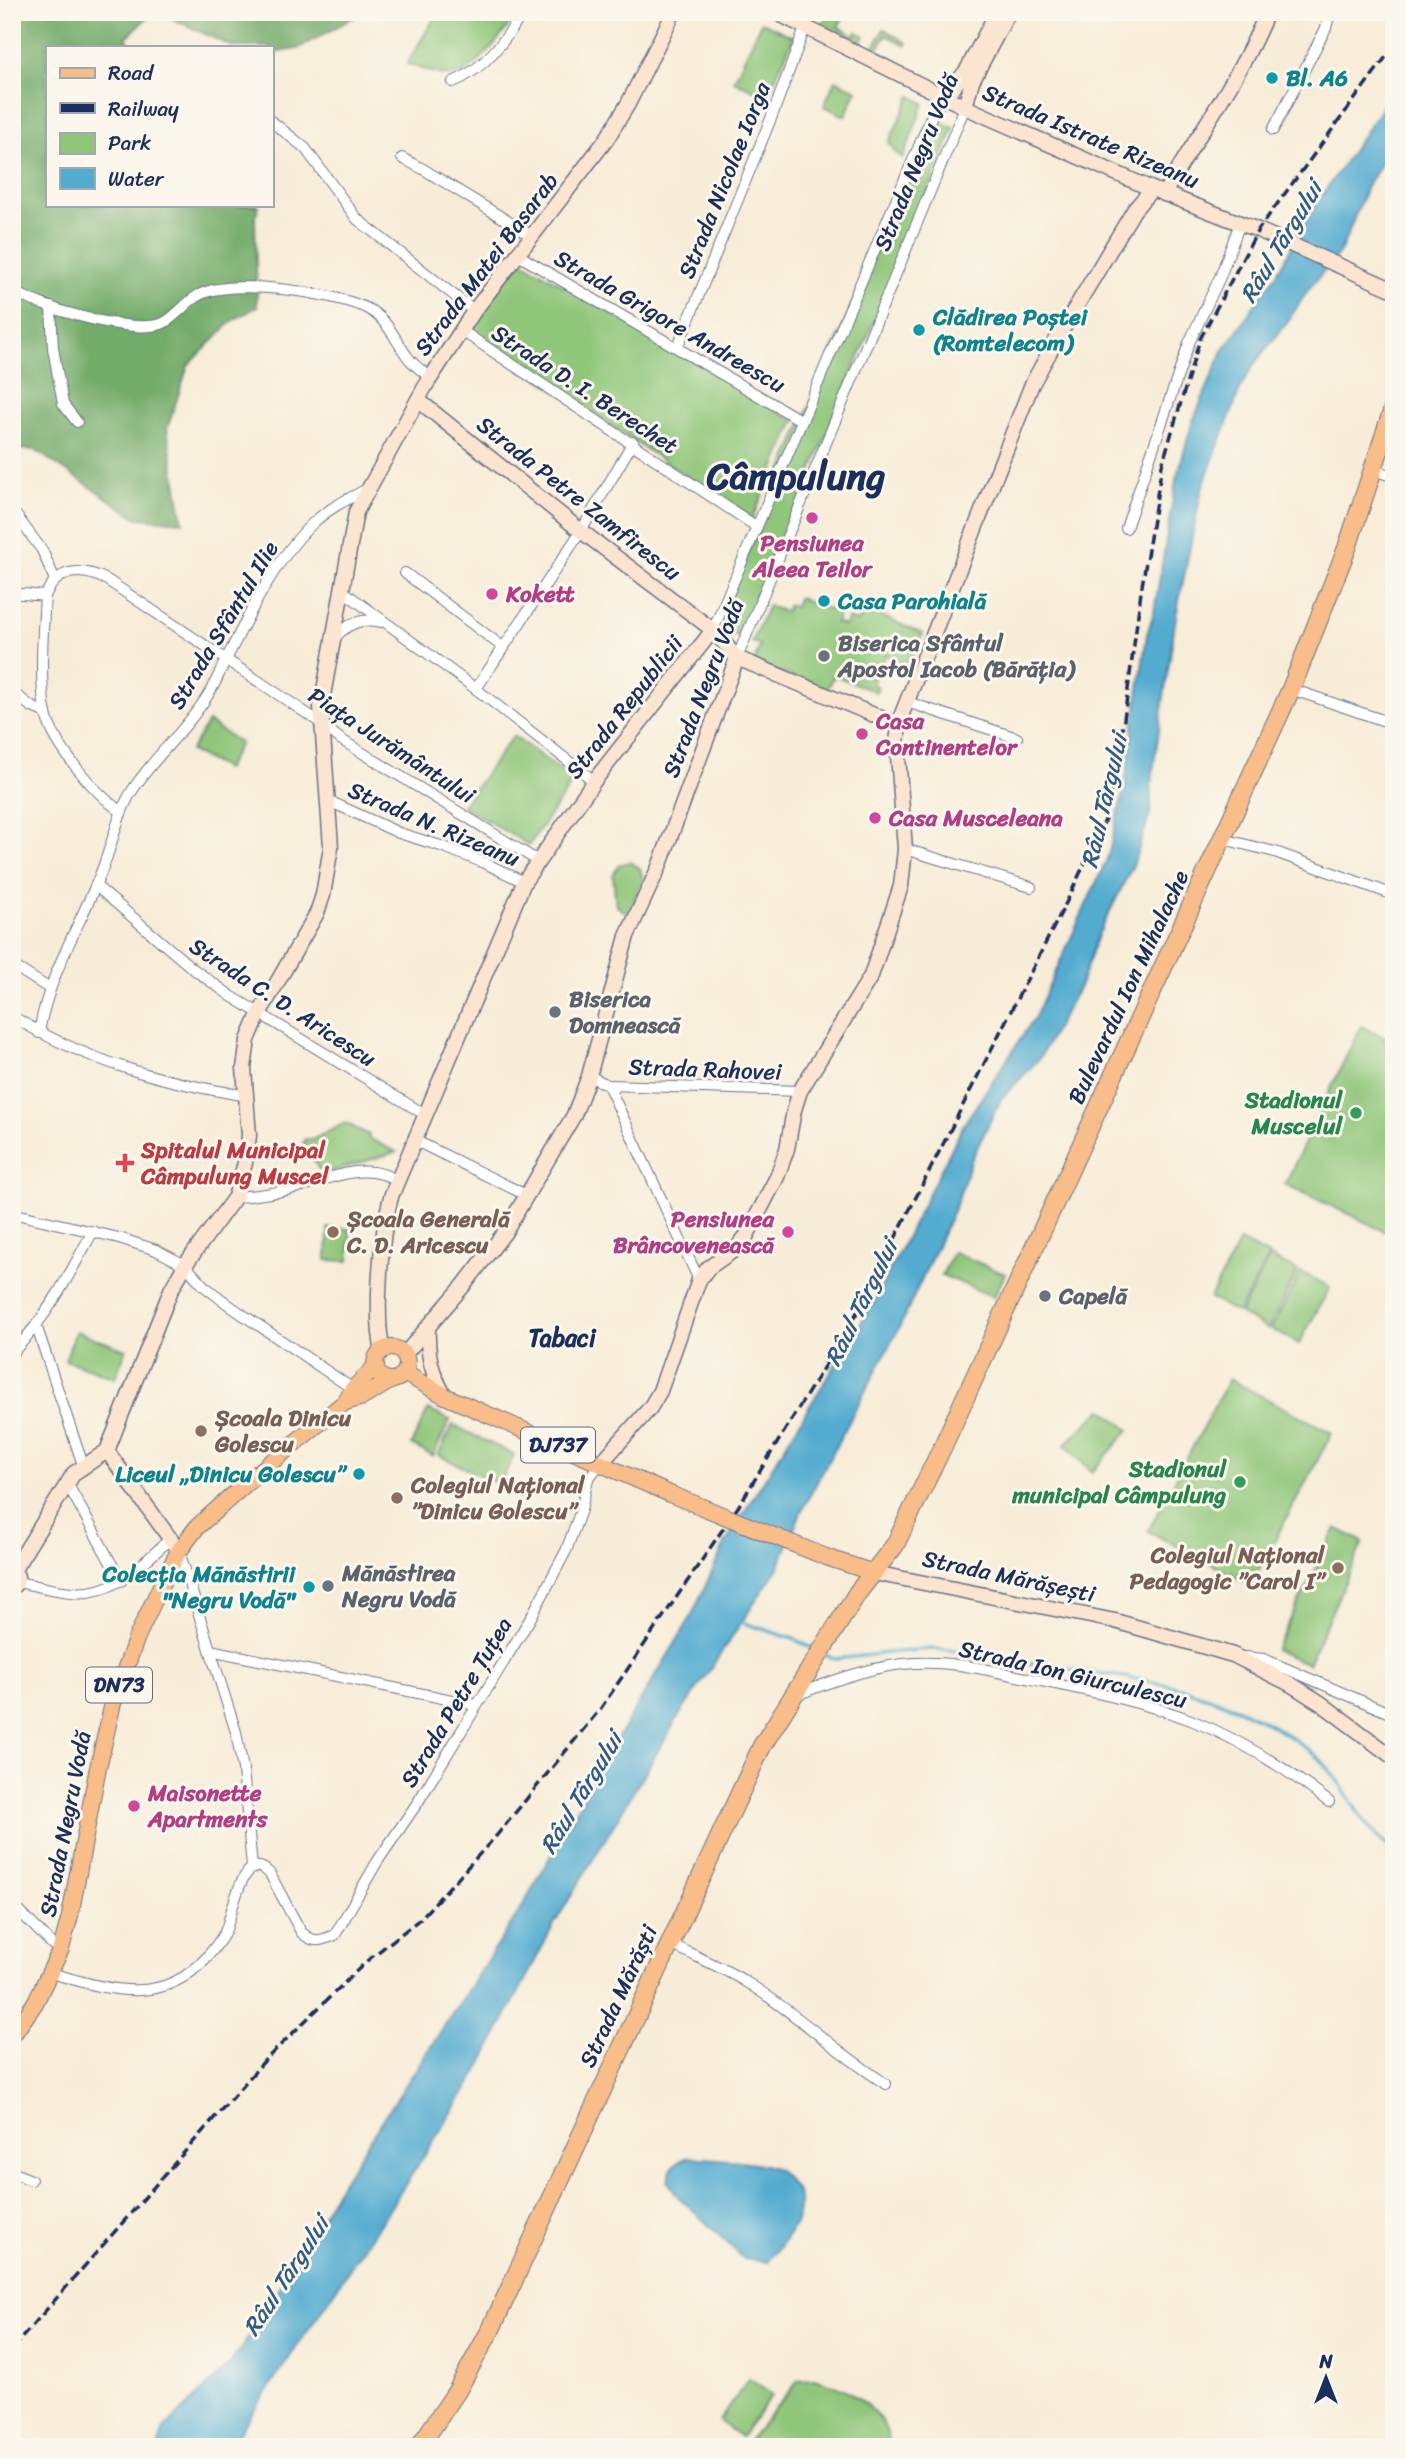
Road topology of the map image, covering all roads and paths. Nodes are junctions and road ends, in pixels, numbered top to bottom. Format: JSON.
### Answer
{"nodes":[{"id":1,"x":523,"y":12,"type":"edge"},
{"id":2,"x":674,"y":12,"type":"edge"},
{"id":3,"x":775,"y":12,"type":"edge"},
{"id":4,"x":808,"y":12,"type":"edge"},
{"id":5,"x":997,"y":12,"type":"edge"},
{"id":6,"x":1009,"y":12,"type":"edge"},
{"id":7,"x":1268,"y":12,"type":"edge"},
{"id":8,"x":1330,"y":12,"type":"edge"},
{"id":9,"x":805,"y":28,"type":"junction"},
{"id":10,"x":453,"y":82,"type":"dead end"},
{"id":11,"x":945,"y":97,"type":"junction"},
{"id":12,"x":965,"y":107,"type":"junction"},
{"id":13,"x":273,"y":123,"type":"edge"},
{"id":14,"x":1273,"y":130,"type":"dead end"},
{"id":15,"x":402,"y":158,"type":"dead end"},
{"id":16,"x":1158,"y":191,"type":"junction"},
{"id":17,"x":1240,"y":223,"type":"junction"},
{"id":18,"x":532,"y":236,"type":"junction"},
{"id":19,"x":518,"y":255,"type":"junction"},
{"id":20,"x":12,"y":290,"type":"edge"},
{"id":21,"x":1394,"y":290,"type":"edge"},
{"id":22,"x":51,"y":307,"type":"junction"},
{"id":23,"x":474,"y":311,"type":"junction"},
{"id":24,"x":462,"y":331,"type":"junction"},
{"id":25,"x":678,"y":346,"type":"junction"},
{"id":26,"x":430,"y":377,"type":"junction"},
{"id":27,"x":418,"y":400,"type":"junction"},
{"id":28,"x":1394,"y":407,"type":"edge"},
{"id":29,"x":802,"y":421,"type":"junction"},
{"id":30,"x":77,"y":422,"type":"dead end"},
{"id":31,"x":633,"y":442,"type":"junction"},
{"id":32,"x":1373,"y":469,"type":"junction"},
{"id":33,"x":1394,"y":477,"type":"edge"},
{"id":34,"x":367,"y":489,"type":"junction"},
{"id":35,"x":12,"y":510,"type":"edge"},
{"id":36,"x":757,"y":527,"type":"junction"},
{"id":37,"x":1126,"y":528,"type":"dead end"},
{"id":38,"x":581,"y":531,"type":"junction"},
{"id":39,"x":405,"y":573,"type":"dead end"},
{"id":40,"x":55,"y":580,"type":"junction"},
{"id":41,"x":343,"y":591,"type":"junction"},
{"id":42,"x":12,"y":593,"type":"edge"},
{"id":43,"x":45,"y":596,"type":"junction"},
{"id":44,"x":388,"y":624,"type":"junction"},
{"id":45,"x":713,"y":631,"type":"junction"},
{"id":46,"x":333,"y":640,"type":"junction"},
{"id":47,"x":504,"y":648,"type":"junction"},
{"id":48,"x":737,"y":658,"type":"junction"},
{"id":49,"x":226,"y":659,"type":"junction"},
{"id":50,"x":476,"y":689,"type":"junction"},
{"id":51,"x":1292,"y":689,"type":"junction"},
{"id":52,"x":12,"y":692,"type":"edge"},
{"id":53,"x":907,"y":702,"type":"junction"},
{"id":54,"x":46,"y":713,"type":"junction"},
{"id":55,"x":321,"y":723,"type":"junction"},
{"id":56,"x":1394,"y":724,"type":"edge"},
{"id":57,"x":898,"y":725,"type":"junction"},
{"id":58,"x":1017,"y":738,"type":"dead end"},
{"id":59,"x":594,"y":782,"type":"junction"},
{"id":60,"x":329,"y":801,"type":"junction"},
{"id":61,"x":120,"y":811,"type":"junction"},
{"id":62,"x":1223,"y":839,"type":"junction"},
{"id":63,"x":905,"y":849,"type":"junction"},
{"id":64,"x":538,"y":861,"type":"junction"},
{"id":65,"x":524,"y":882,"type":"junction"},
{"id":66,"x":96,"y":886,"type":"junction"},
{"id":67,"x":1031,"y":887,"type":"dead end"},
{"id":68,"x":1394,"y":895,"type":"edge"},
{"id":69,"x":12,"y":965,"type":"edge"},
{"id":70,"x":50,"y":989,"type":"junction"},
{"id":71,"x":259,"y":1014,"type":"junction"},
{"id":72,"x":12,"y":1016,"type":"edge"},
{"id":73,"x":39,"y":1033,"type":"junction"},
{"id":74,"x":589,"y":1076,"type":"junction"},
{"id":75,"x":608,"y":1085,"type":"junction"},
{"id":76,"x":800,"y":1091,"type":"junction"},
{"id":77,"x":248,"y":1096,"type":"junction"},
{"id":78,"x":424,"y":1114,"type":"junction"},
{"id":79,"x":414,"y":1140,"type":"junction"},
{"id":80,"x":396,"y":1180,"type":"junction"},
{"id":81,"x":528,"y":1196,"type":"junction"},
{"id":82,"x":235,"y":1197,"type":"junction"},
{"id":83,"x":12,"y":1213,"type":"edge"},
{"id":84,"x":93,"y":1231,"type":"junction"},
{"id":85,"x":185,"y":1265,"type":"junction"},
{"id":86,"x":699,"y":1279,"type":"junction"},
{"id":87,"x":428,"y":1327,"type":"junction"},
{"id":88,"x":37,"y":1328,"type":"junction"},
{"id":89,"x":383,"y":1351,"type":"junction"},
{"id":90,"x":12,"y":1353,"type":"edge"},
{"id":91,"x":404,"y":1356,"type":"junction"},
{"id":92,"x":376,"y":1366,"type":"junction"},
{"id":93,"x":398,"y":1377,"type":"junction"},
{"id":94,"x":349,"y":1396,"type":"junction"},
{"id":95,"x":445,"y":1396,"type":"junction"},
{"id":96,"x":107,"y":1451,"type":"junction"},
{"id":97,"x":600,"y":1464,"type":"junction"},
{"id":98,"x":83,"y":1465,"type":"junction"},
{"id":99,"x":67,"y":1483,"type":"junction"},
{"id":100,"x":175,"y":1544,"type":"junction"},
{"id":101,"x":874,"y":1573,"type":"junction"},
{"id":102,"x":14,"y":1578,"type":"edge"},
{"id":103,"x":121,"y":1581,"type":"junction"},
{"id":104,"x":210,"y":1650,"type":"junction"},
{"id":105,"x":1233,"y":1655,"type":"junction"},
{"id":106,"x":792,"y":1698,"type":"junction"},
{"id":107,"x":476,"y":1705,"type":"junction"},
{"id":108,"x":1394,"y":1715,"type":"edge"},
{"id":109,"x":1394,"y":1758,"type":"edge"},
{"id":110,"x":1329,"y":1802,"type":"dead end"},
{"id":111,"x":256,"y":1867,"type":"junction"},
{"id":112,"x":12,"y":1905,"type":"edge"},
{"id":113,"x":669,"y":1944,"type":"junction"},
{"id":114,"x":61,"y":1949,"type":"junction"},
{"id":115,"x":51,"y":1973,"type":"junction"},
{"id":116,"x":12,"y":2036,"type":"edge"},
{"id":117,"x":886,"y":2084,"type":"dead end"},
{"id":118,"x":12,"y":2172,"type":"edge"},
{"id":119,"x":31,"y":2180,"type":"dead end"},
{"id":120,"x":419,"y":2447,"type":"edge"}],
"edges":[{"from":1,"to":10,"type":"street"},
{"from":2,"to":18,"type":"main road","name":"Strada Matei Basarab"},
{"from":3,"to":9,"type":"main road","name":"Strada Istrate Rizeanu"},
{"from":4,"to":9,"type":"street","name":"Strada Nicolae Iorga"},
{"from":5,"to":11,"type":"main road","name":"Strada Negru Vodă"},
{"from":6,"to":12,"type":"main road","name":"Strada Negru Vodă"},
{"from":7,"to":16,"type":"main road"},
{"from":8,"to":14,"type":"street"},
{"from":9,"to":11,"type":"main road","name":"Strada Istrate Rizeanu"},
{"from":9,"to":25,"type":"street","name":"Strada Nicolae Iorga"},
{"from":11,"to":12,"type":"main road","name":"Strada Istrate Rizeanu"},
{"from":11,"to":29,"type":"street","name":"Strada Republicii"},
{"from":12,"to":16,"type":"main road","name":"Strada Istrate Rizeanu"},
{"from":12,"to":48,"type":"street","name":"Strada Negru Vodă"},
{"from":13,"to":23,"type":"street"},
{"from":15,"to":18,"type":"street"},
{"from":16,"to":17,"type":"main road","name":"Strada Istrate Rizeanu"},
{"from":16,"to":53,"type":"main road"},
{"from":17,"to":21,"type":"main road","name":"Strada Istrate Rizeanu"},
{"from":17,"to":37,"type":"street"},
{"from":18,"to":19,"type":"main road","name":"Strada Matei Basarab"},
{"from":19,"to":23,"type":"main road","name":"Strada Matei Basarab"},
{"from":19,"to":25,"type":"street","name":"Strada Grigore Andreescu"},
{"from":20,"to":22,"type":"street"},
{"from":22,"to":26,"type":"street"},
{"from":22,"to":30,"type":"street"},
{"from":23,"to":24,"type":"main road","name":"Strada Matei Basarab"},
{"from":24,"to":26,"type":"main road","name":"Strada Matei Basarab"},
{"from":24,"to":31,"type":"street","name":"Strada D. I. Berechet"},
{"from":25,"to":29,"type":"street","name":"Strada Grigore Andreescu"},
{"from":26,"to":27,"type":"main road","name":"Strada Matei Basarab"},
{"from":27,"to":34,"type":"main road","name":"Strada Matei Basarab"},
{"from":27,"to":38,"type":"main road","name":"Strada Petre Zamfirescu"},
{"from":28,"to":32,"type":"highway","name":"Bulevardul Ion Mihalache"},
{"from":29,"to":36,"type":"street","name":"Strada Republicii"},
{"from":31,"to":36,"type":"street","name":"Strada D. I. Berechet"},
{"from":31,"to":38,"type":"street"},
{"from":32,"to":33,"type":"street"},
{"from":32,"to":51,"type":"highway","name":"Bulevardul Ion Mihalache"},
{"from":34,"to":41,"type":"main road","name":"Strada Matei Basarab"},
{"from":34,"to":49,"type":"street","name":"Strada Sfântul Ilie"},
{"from":35,"to":40,"type":"street"},
{"from":36,"to":45,"type":"street","name":"Strada Republicii"},
{"from":38,"to":45,"type":"main road","name":"Strada Petre Zamfirescu"},
{"from":38,"to":47,"type":"street"},
{"from":39,"to":47,"type":"street"},
{"from":40,"to":43,"type":"street"},
{"from":40,"to":49,"type":"street","name":"Piața Jurământului"},
{"from":41,"to":44,"type":"street"},
{"from":41,"to":46,"type":"main road","name":"Strada Matei Basarab"},
{"from":42,"to":43,"type":"street"},
{"from":43,"to":54,"type":"street"},
{"from":44,"to":46,"type":"street"},
{"from":44,"to":50,"type":"street"},
{"from":45,"to":48,"type":"main road","name":"Strada Petre Zamfirescu"},
{"from":45,"to":59,"type":"main road","name":"Strada Republicii"},
{"from":46,"to":55,"type":"main road","name":"Strada Matei Basarab"},
{"from":47,"to":50,"type":"street"},
{"from":48,"to":57,"type":"main road"},
{"from":48,"to":74,"type":"main road","name":"Strada Negru Vodă"},
{"from":49,"to":55,"type":"street","name":"Piața Jurământului"},
{"from":49,"to":61,"type":"street","name":"Strada Sfântul Ilie"},
{"from":50,"to":59,"type":"street"},
{"from":51,"to":56,"type":"street"},
{"from":51,"to":62,"type":"highway","name":"Bulevardul Ion Mihalache"},
{"from":52,"to":54,"type":"street"},
{"from":53,"to":57,"type":"main road"},
{"from":53,"to":58,"type":"street"},
{"from":54,"to":61,"type":"street"},
{"from":55,"to":60,"type":"main road","name":"Strada Matei Basarab"},
{"from":55,"to":64,"type":"street","name":"Piața Jurământului"},
{"from":57,"to":63,"type":"main road"},
{"from":59,"to":64,"type":"main road","name":"Strada Republicii"},
{"from":60,"to":65,"type":"street","name":"Strada N. Rizeanu"},
{"from":60,"to":71,"type":"main road","name":"Strada Matei Basarab"},
{"from":61,"to":66,"type":"street","name":"Strada Sfântul Ilie"},
{"from":62,"to":68,"type":"street"},
{"from":62,"to":101,"type":"highway","name":"Bulevardul Ion Mihalache"},
{"from":63,"to":67,"type":"street"},
{"from":63,"to":76,"type":"main road"},
{"from":64,"to":65,"type":"main road","name":"Strada Republicii"},
{"from":65,"to":78,"type":"main road","name":"Strada Republicii"},
{"from":66,"to":70,"type":"street","name":"Strada Sfântul Ilie"},
{"from":66,"to":71,"type":"street","name":"Strada C. D. Aricescu"},
{"from":69,"to":70,"type":"street"},
{"from":70,"to":73,"type":"street","name":"Strada Sfântul Ilie"},
{"from":71,"to":77,"type":"main road","name":"Strada Matei Basarab"},
{"from":71,"to":78,"type":"street","name":"Strada C. D. Aricescu"},
{"from":72,"to":73,"type":"street"},
{"from":73,"to":77,"type":"street"},
{"from":74,"to":75,"type":"street"},
{"from":74,"to":81,"type":"main road","name":"Strada Negru Vodă"},
{"from":75,"to":76,"type":"street","name":"Strada Rahovei"},
{"from":75,"to":86,"type":"street"},
{"from":76,"to":86,"type":"main road"},
{"from":77,"to":82,"type":"main road","name":"Strada Matei Basarab"},
{"from":78,"to":79,"type":"main road","name":"Strada Republicii"},
{"from":79,"to":80,"type":"main road","name":"Strada Republicii"},
{"from":79,"to":81,"type":"street"},
{"from":80,"to":82,"type":"street"},
{"from":80,"to":89,"type":"main road","name":"Strada Republicii"},
{"from":81,"to":87,"type":"main road","name":"Strada Negru Vodă"},
{"from":82,"to":85,"type":"main road","name":"Strada Matei Basarab"},
{"from":83,"to":84,"type":"street"},
{"from":84,"to":85,"type":"street"},
{"from":84,"to":88,"type":"street"},
{"from":85,"to":94,"type":"street"},
{"from":85,"to":96,"type":"main road","name":"Strada Matei Basarab"},
{"from":86,"to":97,"type":"main road"},
{"from":87,"to":91,"type":"main road","name":"Strada Negru Vodă"},
{"from":87,"to":95,"type":"main road"},
{"from":88,"to":90,"type":"street"},
{"from":88,"to":98,"type":"street"},
{"from":89,"to":91,"type":"main road"},
{"from":89,"to":92,"type":"main road","number":"DN73"},
{"from":91,"to":93,"type":"main road"},
{"from":92,"to":93,"type":"main road"},
{"from":92,"to":94,"type":"main road","name":"Strada Negru Vodă","number":"DN73"},
{"from":93,"to":94,"type":"main road","name":"Strada Negru Vodă","number":"DN73"},
{"from":93,"to":95,"type":"main road"},
{"from":94,"to":100,"type":"main road","name":"Strada Negru Vodă","number":"DN73"},
{"from":95,"to":97,"type":"main road","number":"DJ737"},
{"from":96,"to":98,"type":"main road"},
{"from":96,"to":100,"type":"main road"},
{"from":97,"to":101,"type":"main road","number":"DJ737","bridge":true},
{"from":97,"to":107,"type":"street","name":"Strada Petre Țuțea"},
{"from":98,"to":99,"type":"main road"},
{"from":99,"to":102,"type":"main road"},
{"from":99,"to":103,"type":"street"},
{"from":100,"to":103,"type":"street"},
{"from":100,"to":104,"type":"street"},
{"from":100,"to":114,"type":"main road","name":"Strada Negru Vodă","number":"DN73"},
{"from":101,"to":105,"type":"main road","name":"Strada Mărășești","number":"DJ737"},
{"from":101,"to":106,"type":"highway","name":"Strada Mărăști"},
{"from":102,"to":103,"type":"street"},
{"from":104,"to":107,"type":"street"},
{"from":104,"to":111,"type":"street"},
{"from":105,"to":108,"type":"street"},
{"from":105,"to":109,"type":"main road","name":"Strada Mărășești","number":"DJ737"},
{"from":106,"to":110,"type":"street","name":"Strada Ion Giurculescu"},
{"from":106,"to":113,"type":"highway","name":"Strada Mărăști"},
{"from":107,"to":111,"type":"street","name":"Strada Petre Țuțea"},
{"from":111,"to":115,"type":"street"},
{"from":112,"to":114,"type":"street"},
{"from":113,"to":117,"type":"street"},
{"from":113,"to":120,"type":"highway","name":"Strada Mărăști"},
{"from":114,"to":115,"type":"main road","name":"Strada Negru Vodă","number":"DN73"},
{"from":115,"to":116,"type":"main road","name":"Strada Negru Vodă","number":"DN73"},
{"from":118,"to":119,"type":"street"}]}
